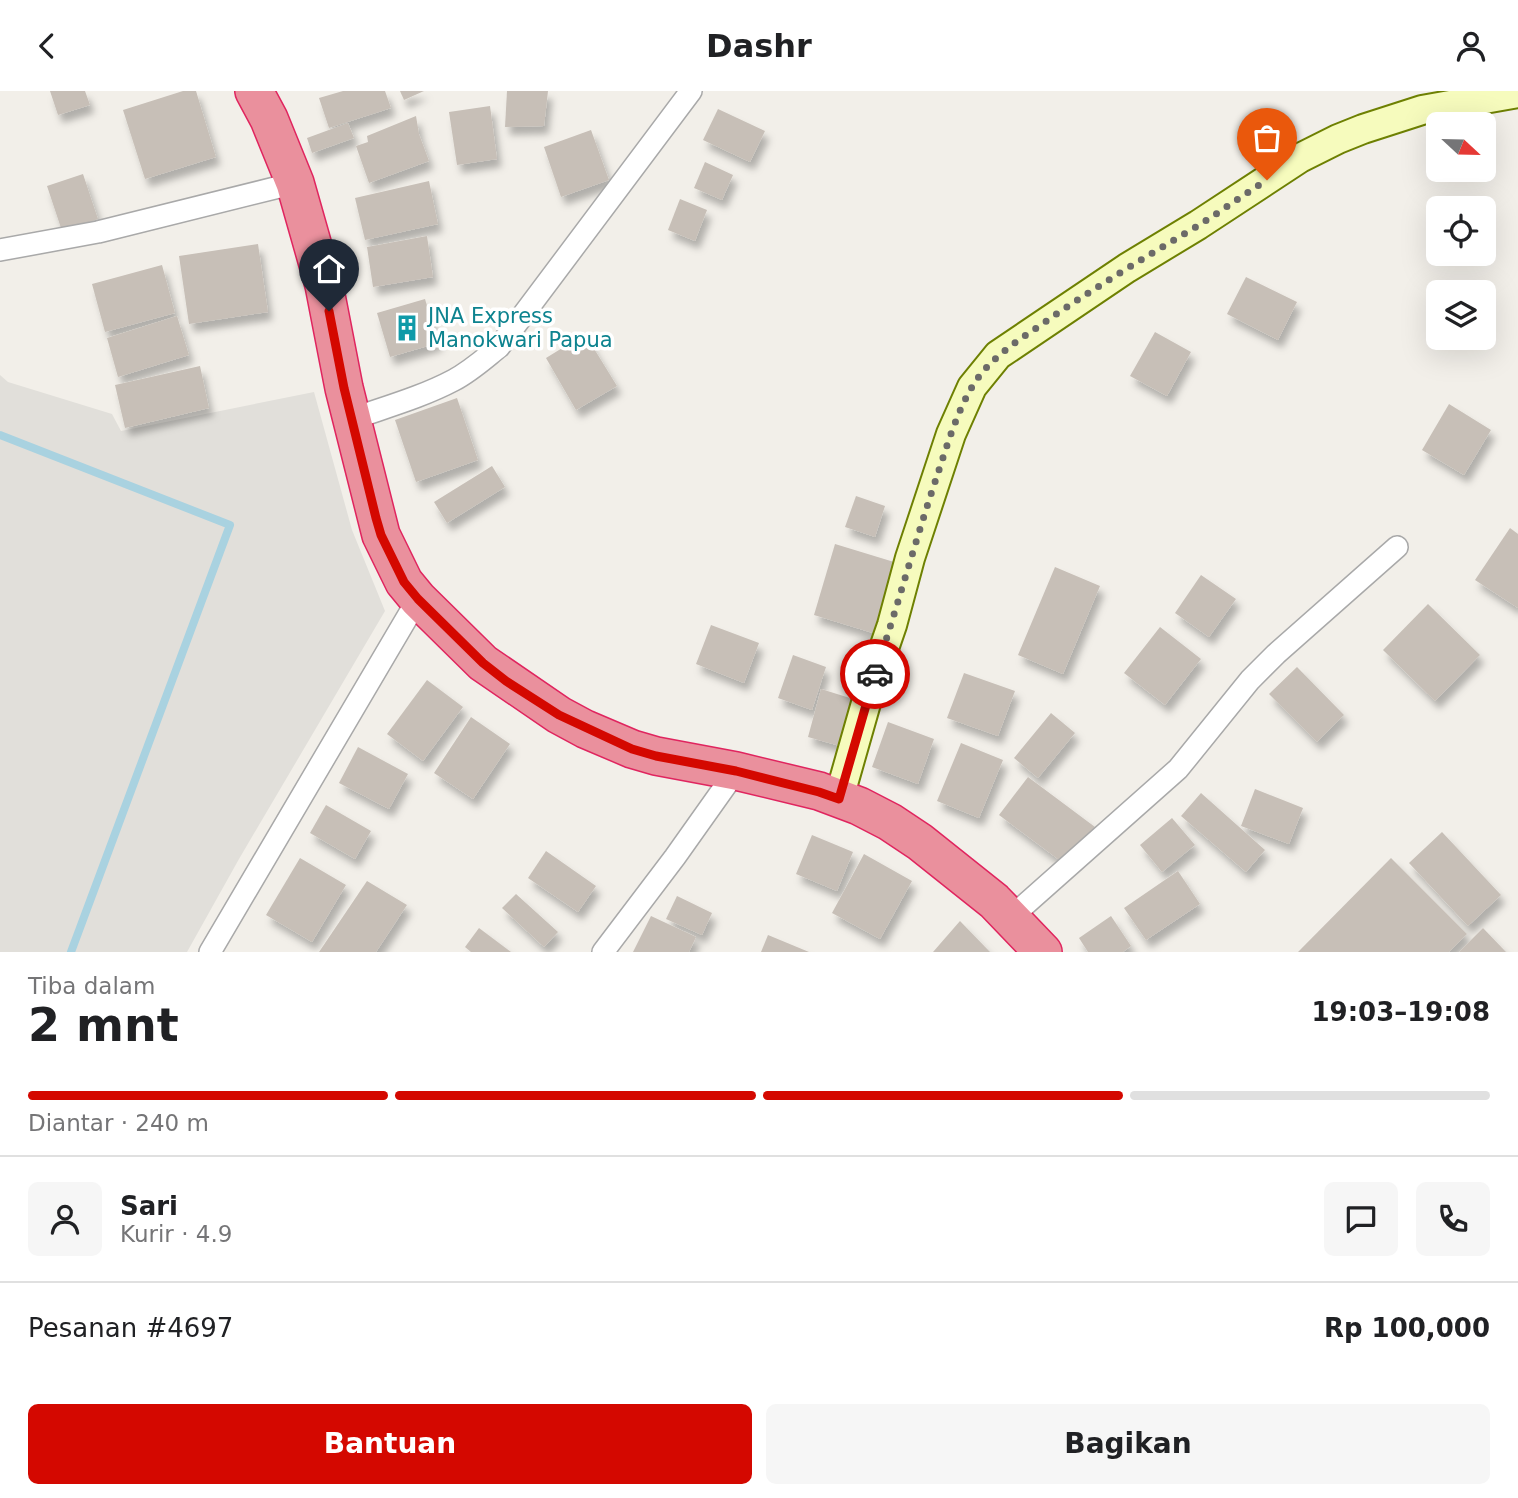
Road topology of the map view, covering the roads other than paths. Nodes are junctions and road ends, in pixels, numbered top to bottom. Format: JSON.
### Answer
{"nodes":[{"id":1,"x":254,"y":91,"type":"edge"},
{"id":2,"x":691,"y":91,"type":"edge"},
{"id":3,"x":1518,"y":93,"type":"edge"},
{"id":4,"x":295,"y":183,"type":"junction"},
{"id":5,"x":0,"y":250,"type":"edge"},
{"id":6,"x":352,"y":419,"type":"junction"},
{"id":7,"x":1397,"y":547,"type":"dead end"},
{"id":8,"x":418,"y":599,"type":"junction"},
{"id":9,"x":736,"y":771,"type":"junction"},
{"id":10,"x":839,"y":799,"type":"junction"},
{"id":11,"x":1010,"y":918,"type":"junction"},
{"id":12,"x":210,"y":952,"type":"edge"},
{"id":13,"x":603,"y":952,"type":"edge"},
{"id":14,"x":1042,"y":952,"type":"edge"}],
"edges":[{"from":1,"to":4,"type":"highway"},
{"from":2,"to":6,"type":"street"},
{"from":3,"to":10,"type":"street"},
{"from":4,"to":5,"type":"street"},
{"from":4,"to":6,"type":"highway"},
{"from":6,"to":8,"type":"highway"},
{"from":7,"to":11,"type":"street"},
{"from":8,"to":9,"type":"highway"},
{"from":8,"to":12,"type":"street"},
{"from":9,"to":10,"type":"highway"},
{"from":9,"to":13,"type":"street"},
{"from":10,"to":11,"type":"highway"},
{"from":11,"to":14,"type":"highway"}]}
